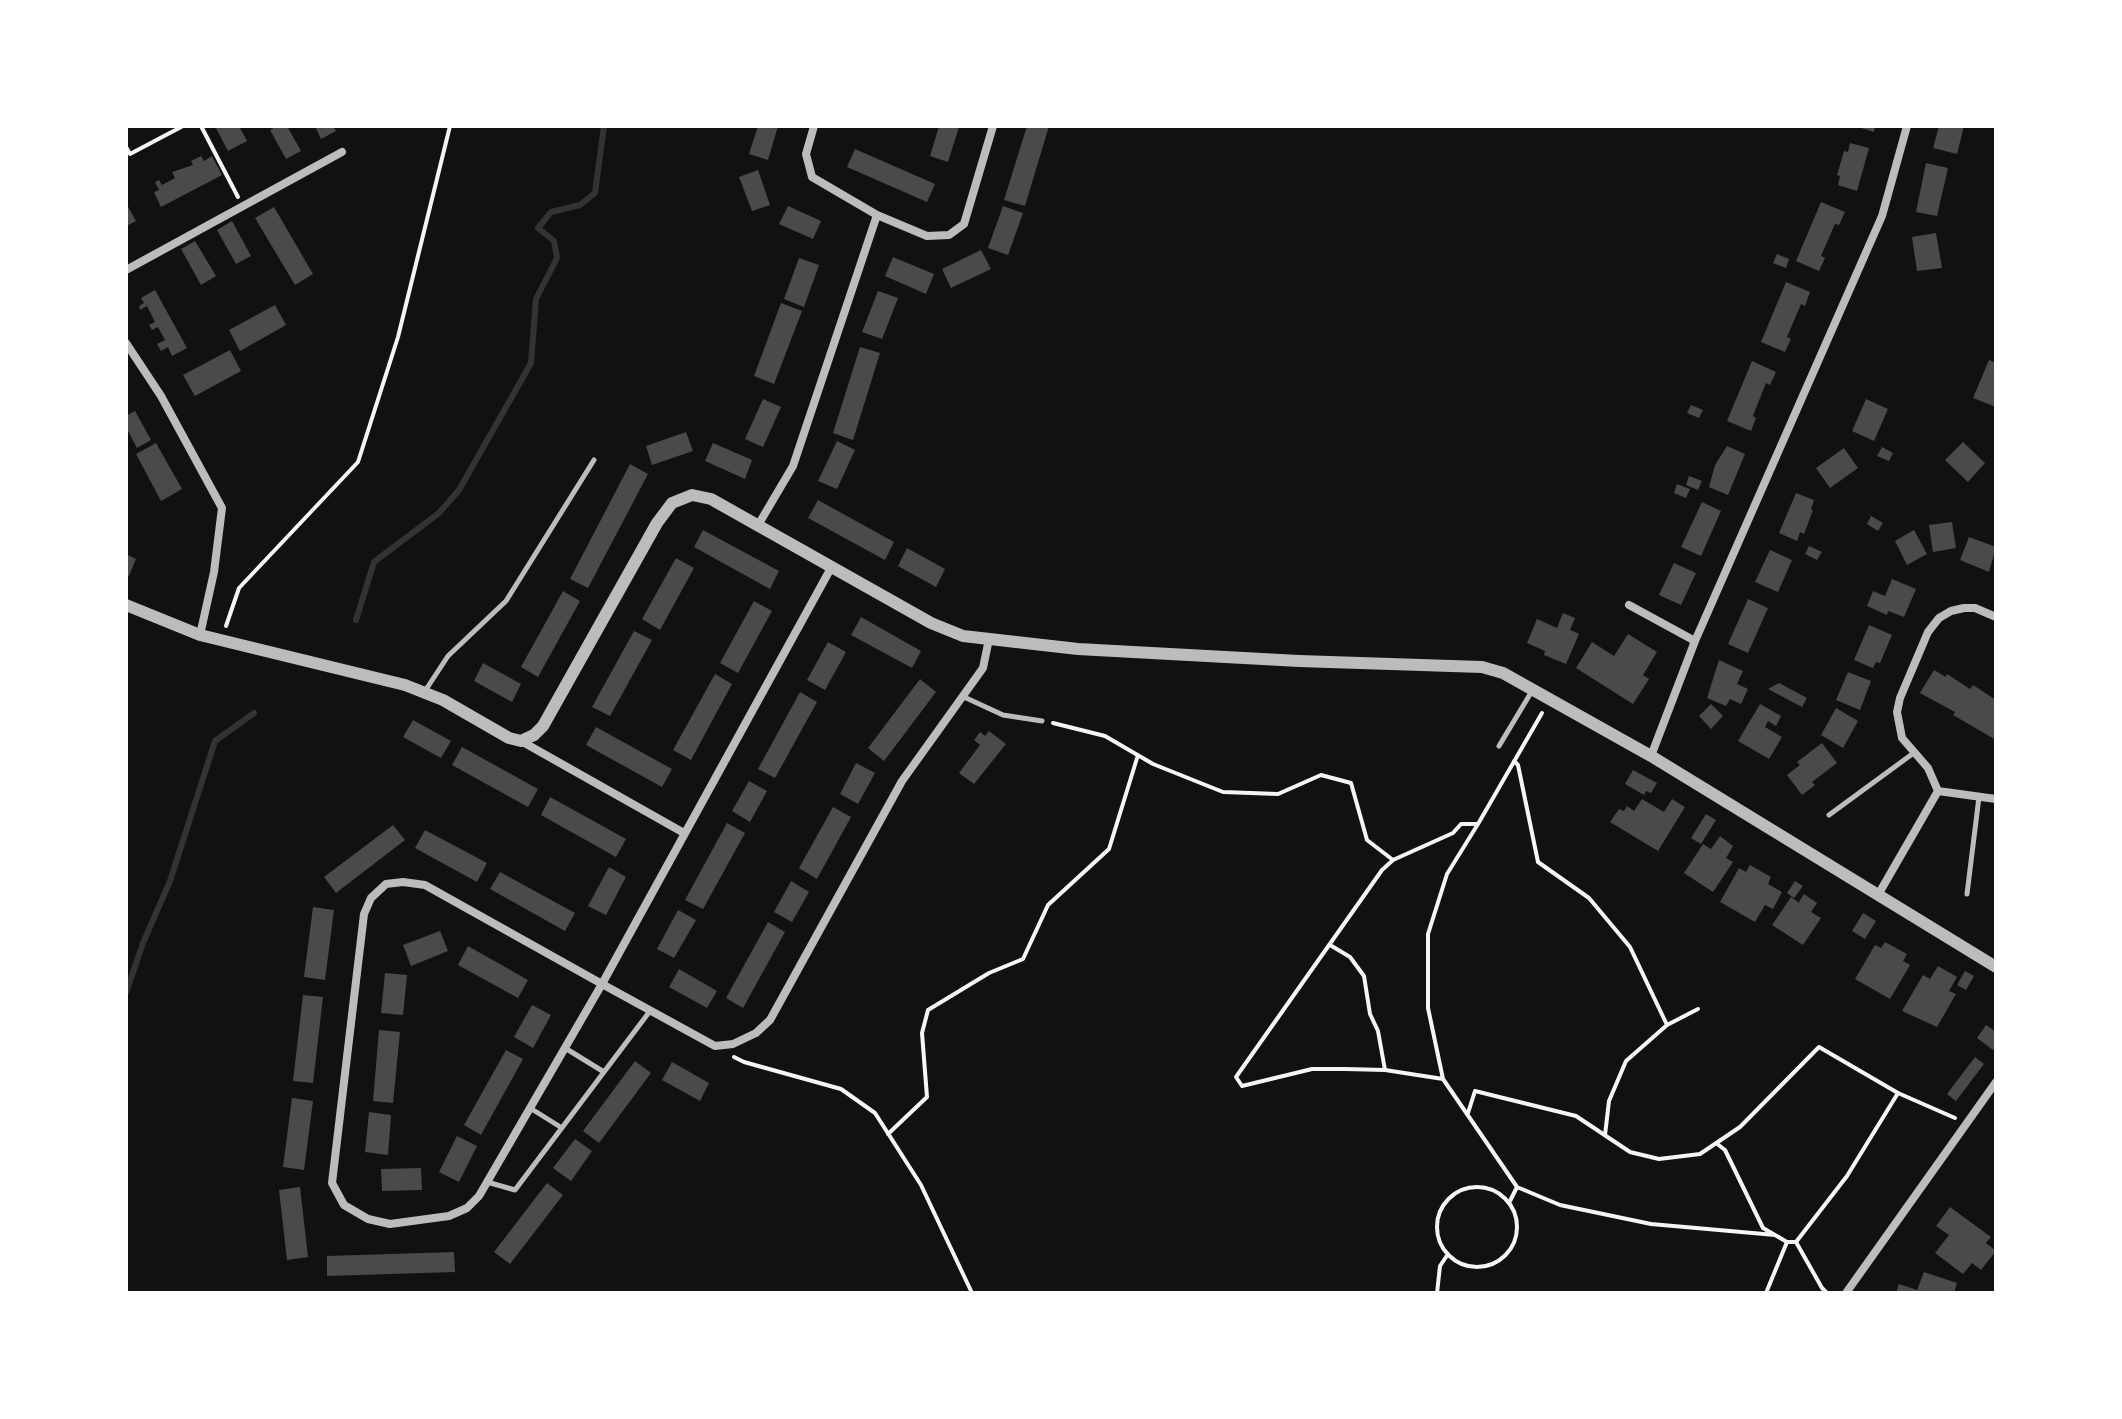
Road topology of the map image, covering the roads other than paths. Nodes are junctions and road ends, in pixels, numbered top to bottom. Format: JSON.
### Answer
{"nodes":[{"id":1,"x":814,"y":126,"type":"edge"},
{"id":2,"x":993,"y":126,"type":"edge"},
{"id":3,"x":1907,"y":126,"type":"edge"},
{"id":4,"x":342,"y":152,"type":"dead end"},
{"id":5,"x":877,"y":215,"type":"junction"},
{"id":6,"x":126,"y":270,"type":"edge"},
{"id":7,"x":126,"y":343,"type":"edge"},
{"id":8,"x":594,"y":460,"type":"dead end"},
{"id":9,"x":757,"y":527,"type":"junction"},
{"id":10,"x":831,"y":568,"type":"junction"},
{"id":11,"x":126,"y":605,"type":"edge"},
{"id":12,"x":1629,"y":605,"type":"dead end"},
{"id":13,"x":1996,"y":617,"type":"edge"},
{"id":14,"x":200,"y":635,"type":"junction"},
{"id":15,"x":989,"y":639,"type":"junction"},
{"id":16,"x":1695,"y":641,"type":"junction"},
{"id":17,"x":1532,"y":690,"type":"junction"},
{"id":18,"x":424,"y":692,"type":"junction"},
{"id":19,"x":964,"y":697,"type":"junction"},
{"id":20,"x":1042,"y":721,"type":"road end"},
{"id":21,"x":521,"y":741,"type":"junction"},
{"id":22,"x":1499,"y":746,"type":"dead end"},
{"id":23,"x":1915,"y":752,"type":"junction"},
{"id":24,"x":1651,"y":756,"type":"junction"},
{"id":25,"x":1938,"y":791,"type":"junction"},
{"id":26,"x":1979,"y":796,"type":"junction"},
{"id":27,"x":1996,"y":799,"type":"edge"},
{"id":28,"x":1829,"y":815,"type":"dead end"},
{"id":29,"x":684,"y":833,"type":"junction"},
{"id":30,"x":1967,"y":894,"type":"dead end"},
{"id":31,"x":1878,"y":895,"type":"junction"},
{"id":32,"x":1996,"y":967,"type":"edge"},
{"id":33,"x":602,"y":984,"type":"junction"},
{"id":34,"x":650,"y":1011,"type":"junction"},
{"id":35,"x":565,"y":1048,"type":"junction"},
{"id":36,"x":604,"y":1072,"type":"junction"},
{"id":37,"x":1996,"y":1082,"type":"edge"},
{"id":38,"x":530,"y":1108,"type":"junction"},
{"id":39,"x":562,"y":1128,"type":"junction"},
{"id":40,"x":487,"y":1182,"type":"junction"},
{"id":41,"x":1846,"y":1293,"type":"edge"}],
"edges":[{"from":1,"to":5,"type":"street"},
{"from":2,"to":5,"type":"street"},
{"from":3,"to":16,"type":"street"},
{"from":4,"to":6,"type":"street"},
{"from":5,"to":9,"type":"street"},
{"from":7,"to":14,"type":"street"},
{"from":8,"to":18,"type":"lane"},
{"from":9,"to":10,"type":"street"},
{"from":9,"to":21,"type":"street"},
{"from":10,"to":15,"type":"street"},
{"from":10,"to":29,"type":"street"},
{"from":11,"to":14,"type":"street"},
{"from":12,"to":16,"type":"street"},
{"from":13,"to":23,"type":"street"},
{"from":14,"to":18,"type":"street"},
{"from":15,"to":17,"type":"street"},
{"from":15,"to":19,"type":"street"},
{"from":16,"to":24,"type":"street"},
{"from":17,"to":22,"type":"lane"},
{"from":17,"to":24,"type":"street"},
{"from":18,"to":21,"type":"street"},
{"from":19,"to":20,"type":"lane"},
{"from":19,"to":34,"type":"street"},
{"from":21,"to":29,"type":"street"},
{"from":23,"to":25,"type":"street"},
{"from":23,"to":28,"type":"lane"},
{"from":24,"to":31,"type":"street"},
{"from":25,"to":26,"type":"street"},
{"from":25,"to":31,"type":"street"},
{"from":26,"to":27,"type":"street"},
{"from":26,"to":30,"type":"lane"},
{"from":29,"to":33,"type":"street"},
{"from":31,"to":32,"type":"street"},
{"from":33,"to":34,"type":"street"},
{"from":33,"to":35,"type":"street"},
{"from":33,"to":40,"type":"street"},
{"from":34,"to":36,"type":"lane"},
{"from":35,"to":36,"type":"lane"},
{"from":35,"to":38,"type":"street"},
{"from":36,"to":39,"type":"lane"},
{"from":37,"to":41,"type":"street"},
{"from":38,"to":39,"type":"lane"},
{"from":38,"to":40,"type":"street"},
{"from":39,"to":40,"type":"lane"}]}
